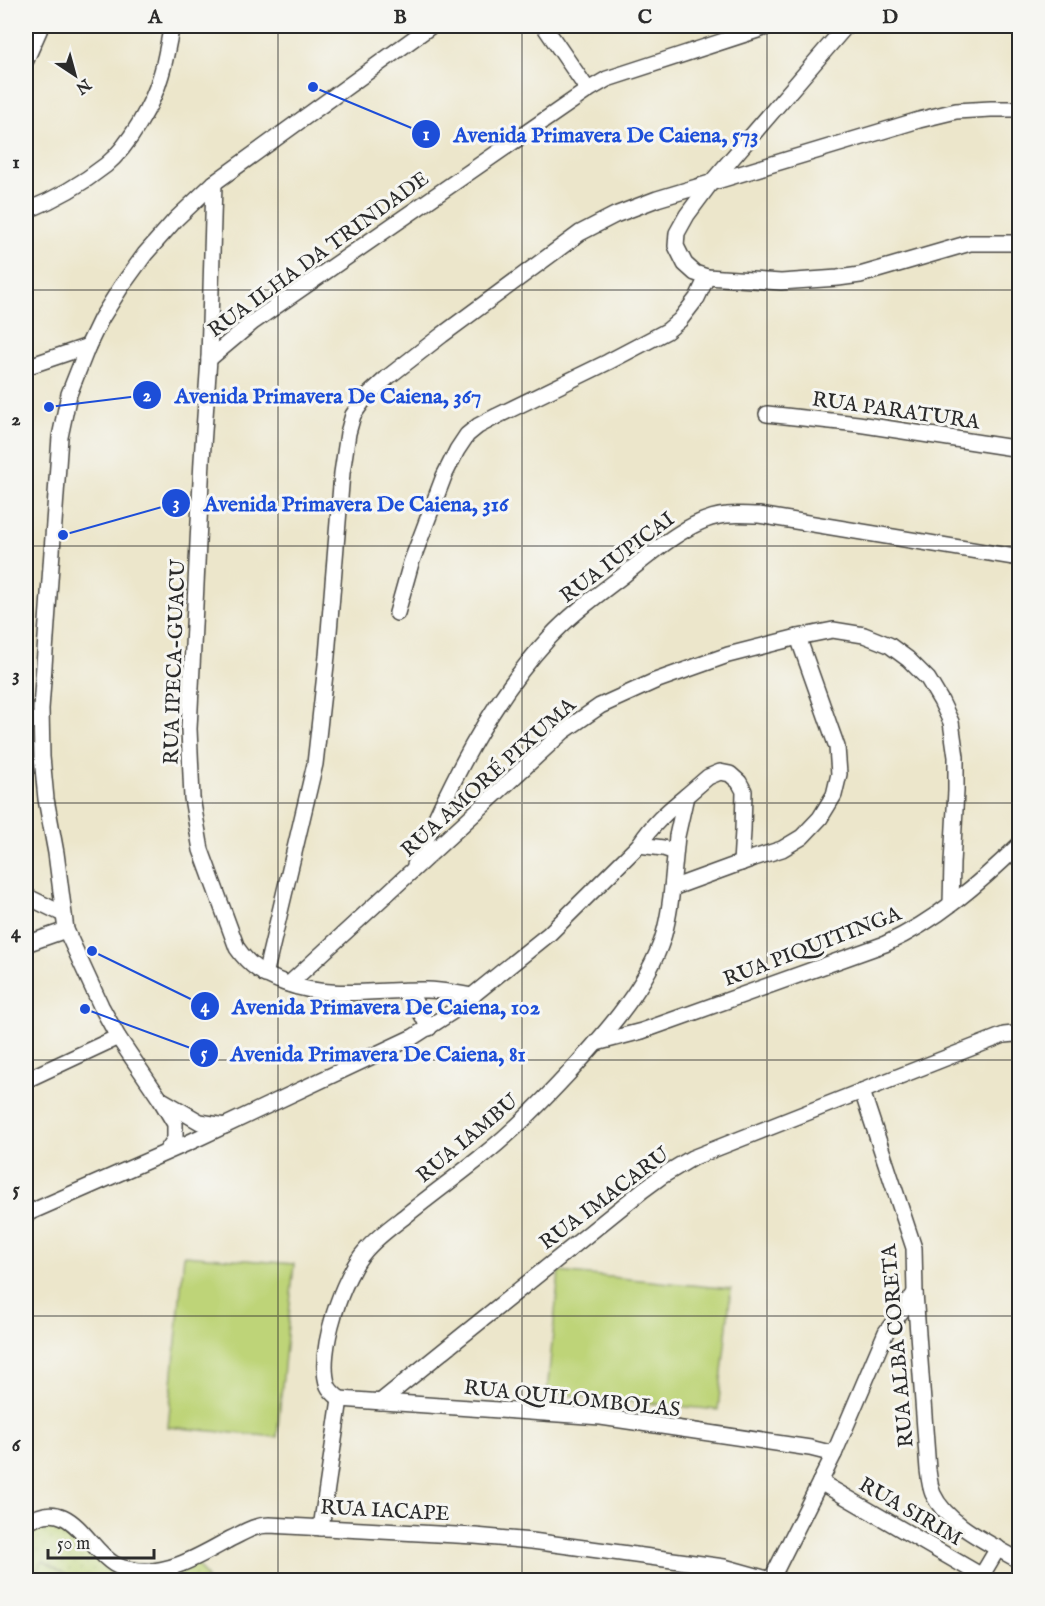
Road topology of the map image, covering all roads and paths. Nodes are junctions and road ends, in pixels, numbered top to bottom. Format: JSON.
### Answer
{"nodes":[{"id":1,"x":172,"y":26,"type":"edge"},
{"id":2,"x":430,"y":26,"type":"edge"},
{"id":3,"x":544,"y":26,"type":"edge"},
{"id":4,"x":770,"y":26,"type":"edge"},
{"id":5,"x":846,"y":26,"type":"edge"},
{"id":6,"x":38,"y":28,"type":"edge"},
{"id":7,"x":26,"y":60,"type":"edge"},
{"id":8,"x":588,"y":90,"type":"junction"},
{"id":9,"x":1020,"y":110,"type":"edge"},
{"id":10,"x":214,"y":183,"type":"junction"},
{"id":11,"x":711,"y":184,"type":"junction"},
{"id":12,"x":26,"y":211,"type":"edge"},
{"id":13,"x":1020,"y":243,"type":"edge"},
{"id":14,"x":707,"y":277,"type":"junction"},
{"id":15,"x":88,"y":346,"type":"junction"},
{"id":16,"x":209,"y":359,"type":"junction"},
{"id":17,"x":26,"y":367,"type":"edge"},
{"id":18,"x":767,"y":414,"type":"dead end"},
{"id":19,"x":1020,"y":449,"type":"edge"},
{"id":20,"x":1020,"y":558,"type":"edge"},
{"id":21,"x":397,"y":613,"type":"dead end"},
{"id":22,"x":798,"y":637,"type":"junction"},
{"id":23,"x":686,"y":796,"type":"junction"},
{"id":24,"x":1020,"y":844,"type":"edge"},
{"id":25,"x":639,"y":845,"type":"junction"},
{"id":26,"x":675,"y":852,"type":"junction"},
{"id":27,"x":741,"y":863,"type":"junction"},
{"id":28,"x":412,"y":872,"type":"junction"},
{"id":29,"x":672,"y":888,"type":"junction"},
{"id":30,"x":26,"y":896,"type":"edge"},
{"id":31,"x":951,"y":904,"type":"junction"},
{"id":32,"x":63,"y":914,"type":"junction"},
{"id":33,"x":66,"y":930,"type":"junction"},
{"id":34,"x":26,"y":944,"type":"edge"},
{"id":35,"x":265,"y":975,"type":"junction"},
{"id":36,"x":289,"y":984,"type":"junction"},
{"id":37,"x":409,"y":991,"type":"junction"},
{"id":38,"x":473,"y":996,"type":"junction"},
{"id":39,"x":429,"y":1028,"type":"junction"},
{"id":40,"x":1020,"y":1036,"type":"edge"},
{"id":41,"x":118,"y":1037,"type":"junction"},
{"id":42,"x":596,"y":1043,"type":"junction"},
{"id":43,"x":26,"y":1080,"type":"edge"},
{"id":44,"x":862,"y":1091,"type":"junction"},
{"id":45,"x":160,"y":1099,"type":"junction"},
{"id":46,"x":225,"y":1126,"type":"junction"},
{"id":47,"x":166,"y":1152,"type":"junction"},
{"id":48,"x":26,"y":1214,"type":"edge"},
{"id":49,"x":915,"y":1293,"type":"junction"},
{"id":50,"x":918,"y":1331,"type":"junction"},
{"id":51,"x":886,"y":1332,"type":"junction"},
{"id":52,"x":340,"y":1399,"type":"junction"},
{"id":53,"x":380,"y":1402,"type":"junction"},
{"id":54,"x":834,"y":1454,"type":"junction"},
{"id":55,"x":820,"y":1482,"type":"junction"},
{"id":56,"x":26,"y":1524,"type":"edge"},
{"id":57,"x":321,"y":1528,"type":"junction"},
{"id":58,"x":998,"y":1548,"type":"junction"},
{"id":59,"x":1020,"y":1561,"type":"edge"},
{"id":60,"x":980,"y":1578,"type":"edge"},
{"id":61,"x":771,"y":1580,"type":"edge"}],
"edges":[{"from":1,"to":12,"type":"street"},
{"from":2,"to":10,"type":"street"},
{"from":3,"to":8,"type":"street"},
{"from":4,"to":8,"type":"street","name":"RUA ILHA DA TRINDADE"},
{"from":5,"to":11,"type":"street"},
{"from":6,"to":7,"type":"street"},
{"from":8,"to":16,"type":"street","name":"RUA ILHA DA TRINDADE"},
{"from":9,"to":11,"type":"street"},
{"from":10,"to":15,"type":"street"},
{"from":10,"to":16,"type":"street","name":"RUA IPECA-GUACU"},
{"from":11,"to":14,"type":"street"},
{"from":11,"to":35,"type":"street"},
{"from":13,"to":14,"type":"street"},
{"from":14,"to":21,"type":"street"},
{"from":15,"to":17,"type":"street"},
{"from":15,"to":32,"type":"street"},
{"from":16,"to":35,"type":"street","name":"RUA IPECA-GUACU"},
{"from":18,"to":19,"type":"street","name":"RUA PARATURA"},
{"from":20,"to":28,"type":"street","name":"RUA IUPICAI"},
{"from":22,"to":27,"type":"street"},
{"from":22,"to":28,"type":"street","name":"RUA AMORÉ PIXUMA"},
{"from":22,"to":31,"type":"street","name":"RUA AMORÉ PIXUMA"},
{"from":23,"to":25,"type":"street"},
{"from":23,"to":26,"type":"street","name":"RUA IAMBU"},
{"from":23,"to":27,"type":"street"},
{"from":24,"to":31,"type":"street","name":"RUA PIQUITINGA"},
{"from":25,"to":26,"type":"street"},
{"from":25,"to":38,"type":"street"},
{"from":26,"to":29,"type":"street","name":"RUA IAMBU"},
{"from":27,"to":29,"type":"street"},
{"from":28,"to":36,"type":"street","name":"RUA AMORÉ PIXUMA"},
{"from":29,"to":42,"type":"street","name":"RUA IAMBU"},
{"from":30,"to":32,"type":"street"},
{"from":31,"to":42,"type":"street","name":"RUA PIQUITINGA"},
{"from":32,"to":33,"type":"street"},
{"from":33,"to":34,"type":"street"},
{"from":33,"to":41,"type":"street"},
{"from":35,"to":36,"type":"street","name":"RUA IPECA-GUACU"},
{"from":36,"to":37,"type":"street","name":"RUA IPECA-GUACU"},
{"from":37,"to":38,"type":"street","name":"RUA IPECA-GUACU"},
{"from":37,"to":39,"type":"street"},
{"from":38,"to":39,"type":"street"},
{"from":39,"to":46,"type":"street"},
{"from":40,"to":44,"type":"street","name":"RUA IMACARU"},
{"from":41,"to":43,"type":"street"},
{"from":41,"to":45,"type":"street"},
{"from":42,"to":52,"type":"street","name":"RUA IAMBU"},
{"from":44,"to":49,"type":"street","name":"RUA ALBA CORETA"},
{"from":44,"to":53,"type":"street","name":"RUA IMACARU"},
{"from":45,"to":46,"type":"street"},
{"from":45,"to":47,"type":"street"},
{"from":46,"to":47,"type":"street"},
{"from":47,"to":48,"type":"street"},
{"from":49,"to":50,"type":"street","name":"RUA ALBA CORETA"},
{"from":49,"to":51,"type":"street"},
{"from":50,"to":51,"type":"street"},
{"from":50,"to":58,"type":"street","name":"RUA ALBA CORETA"},
{"from":51,"to":54,"type":"street"},
{"from":52,"to":53,"type":"street","name":"RUA QUILOMBOLAS"},
{"from":52,"to":57,"type":"street"},
{"from":53,"to":54,"type":"street","name":"RUA QUILOMBOLAS"},
{"from":54,"to":55,"type":"street"},
{"from":55,"to":60,"type":"street","name":"RUA SIRIM"},
{"from":55,"to":61,"type":"street"},
{"from":56,"to":57,"type":"street","name":"RUA IACAPE"},
{"from":57,"to":61,"type":"street","name":"RUA IACAPE"},
{"from":58,"to":59,"type":"street","name":"RUA ALBA CORETA"},
{"from":58,"to":60,"type":"street"}]}
